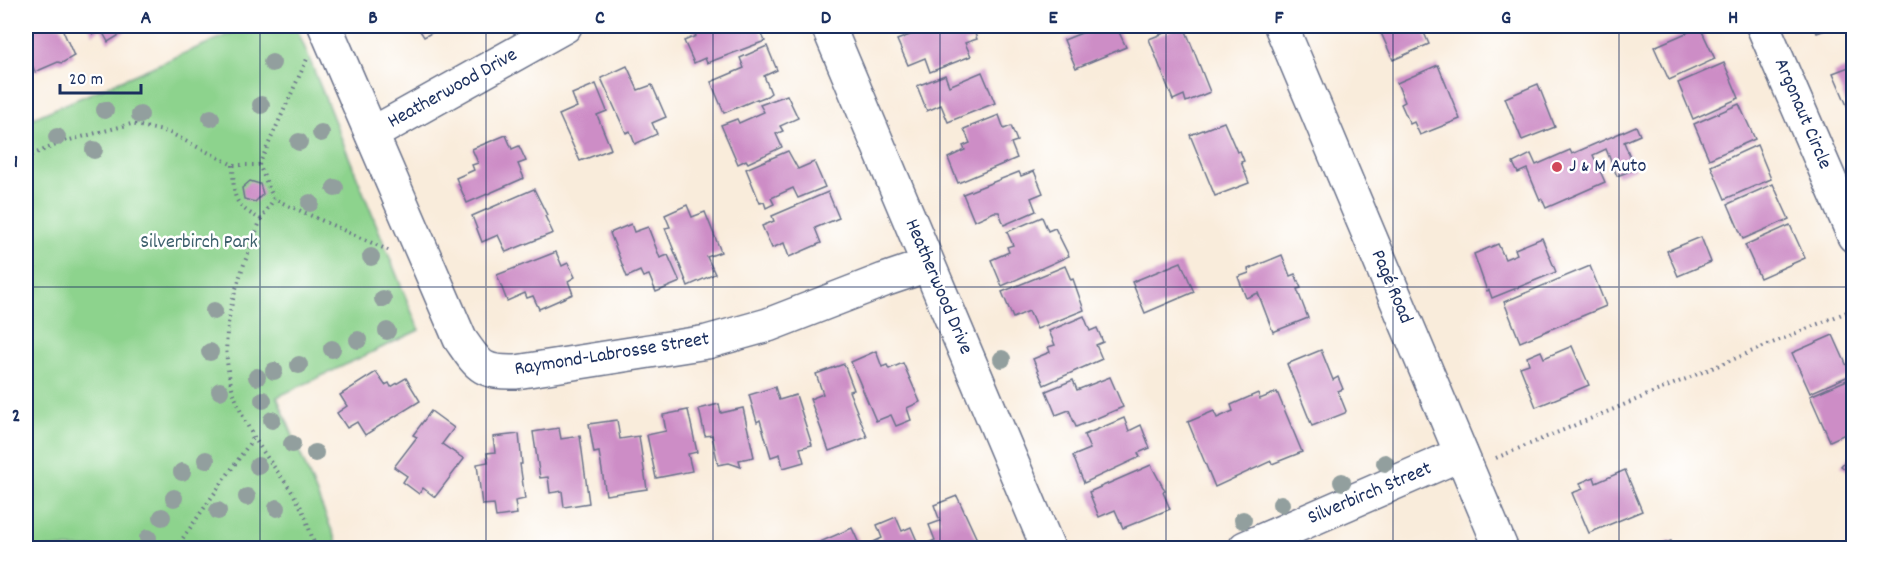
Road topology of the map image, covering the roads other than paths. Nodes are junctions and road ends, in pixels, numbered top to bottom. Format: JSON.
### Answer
{"nodes":[{"id":1,"x":326,"y":26,"type":"edge"},
{"id":2,"x":565,"y":26,"type":"edge"},
{"id":3,"x":828,"y":26,"type":"edge"},
{"id":4,"x":1281,"y":26,"type":"edge"},
{"id":5,"x":1763,"y":26,"type":"edge"},
{"id":6,"x":372,"y":134,"type":"junction"},
{"id":7,"x":1845,"y":188,"type":"edge"},
{"id":8,"x":1854,"y":236,"type":"edge"},
{"id":9,"x":928,"y":265,"type":"junction"},
{"id":10,"x":1465,"y":462,"type":"junction"},
{"id":11,"x":1048,"y":549,"type":"edge"},
{"id":12,"x":1245,"y":549,"type":"edge"},
{"id":13,"x":1501,"y":549,"type":"edge"}],
"edges":[{"from":1,"to":6,"type":"street","name":"Raymond-Labrosse Street"},
{"from":2,"to":6,"type":"street","name":"Heatherwood Drive"},
{"from":3,"to":9,"type":"street","name":"Heatherwood Drive"},
{"from":4,"to":10,"type":"street","name":"Pagé Road"},
{"from":5,"to":7,"type":"street","name":"Argonaut Circle"},
{"from":6,"to":9,"type":"street","name":"Raymond-Labrosse Street"},
{"from":7,"to":8,"type":"street","name":"Argonaut Circle"},
{"from":9,"to":11,"type":"street","name":"Heatherwood Drive"},
{"from":10,"to":12,"type":"street","name":"Silverbirch Street"},
{"from":10,"to":13,"type":"street","name":"Pagé Road"}]}
